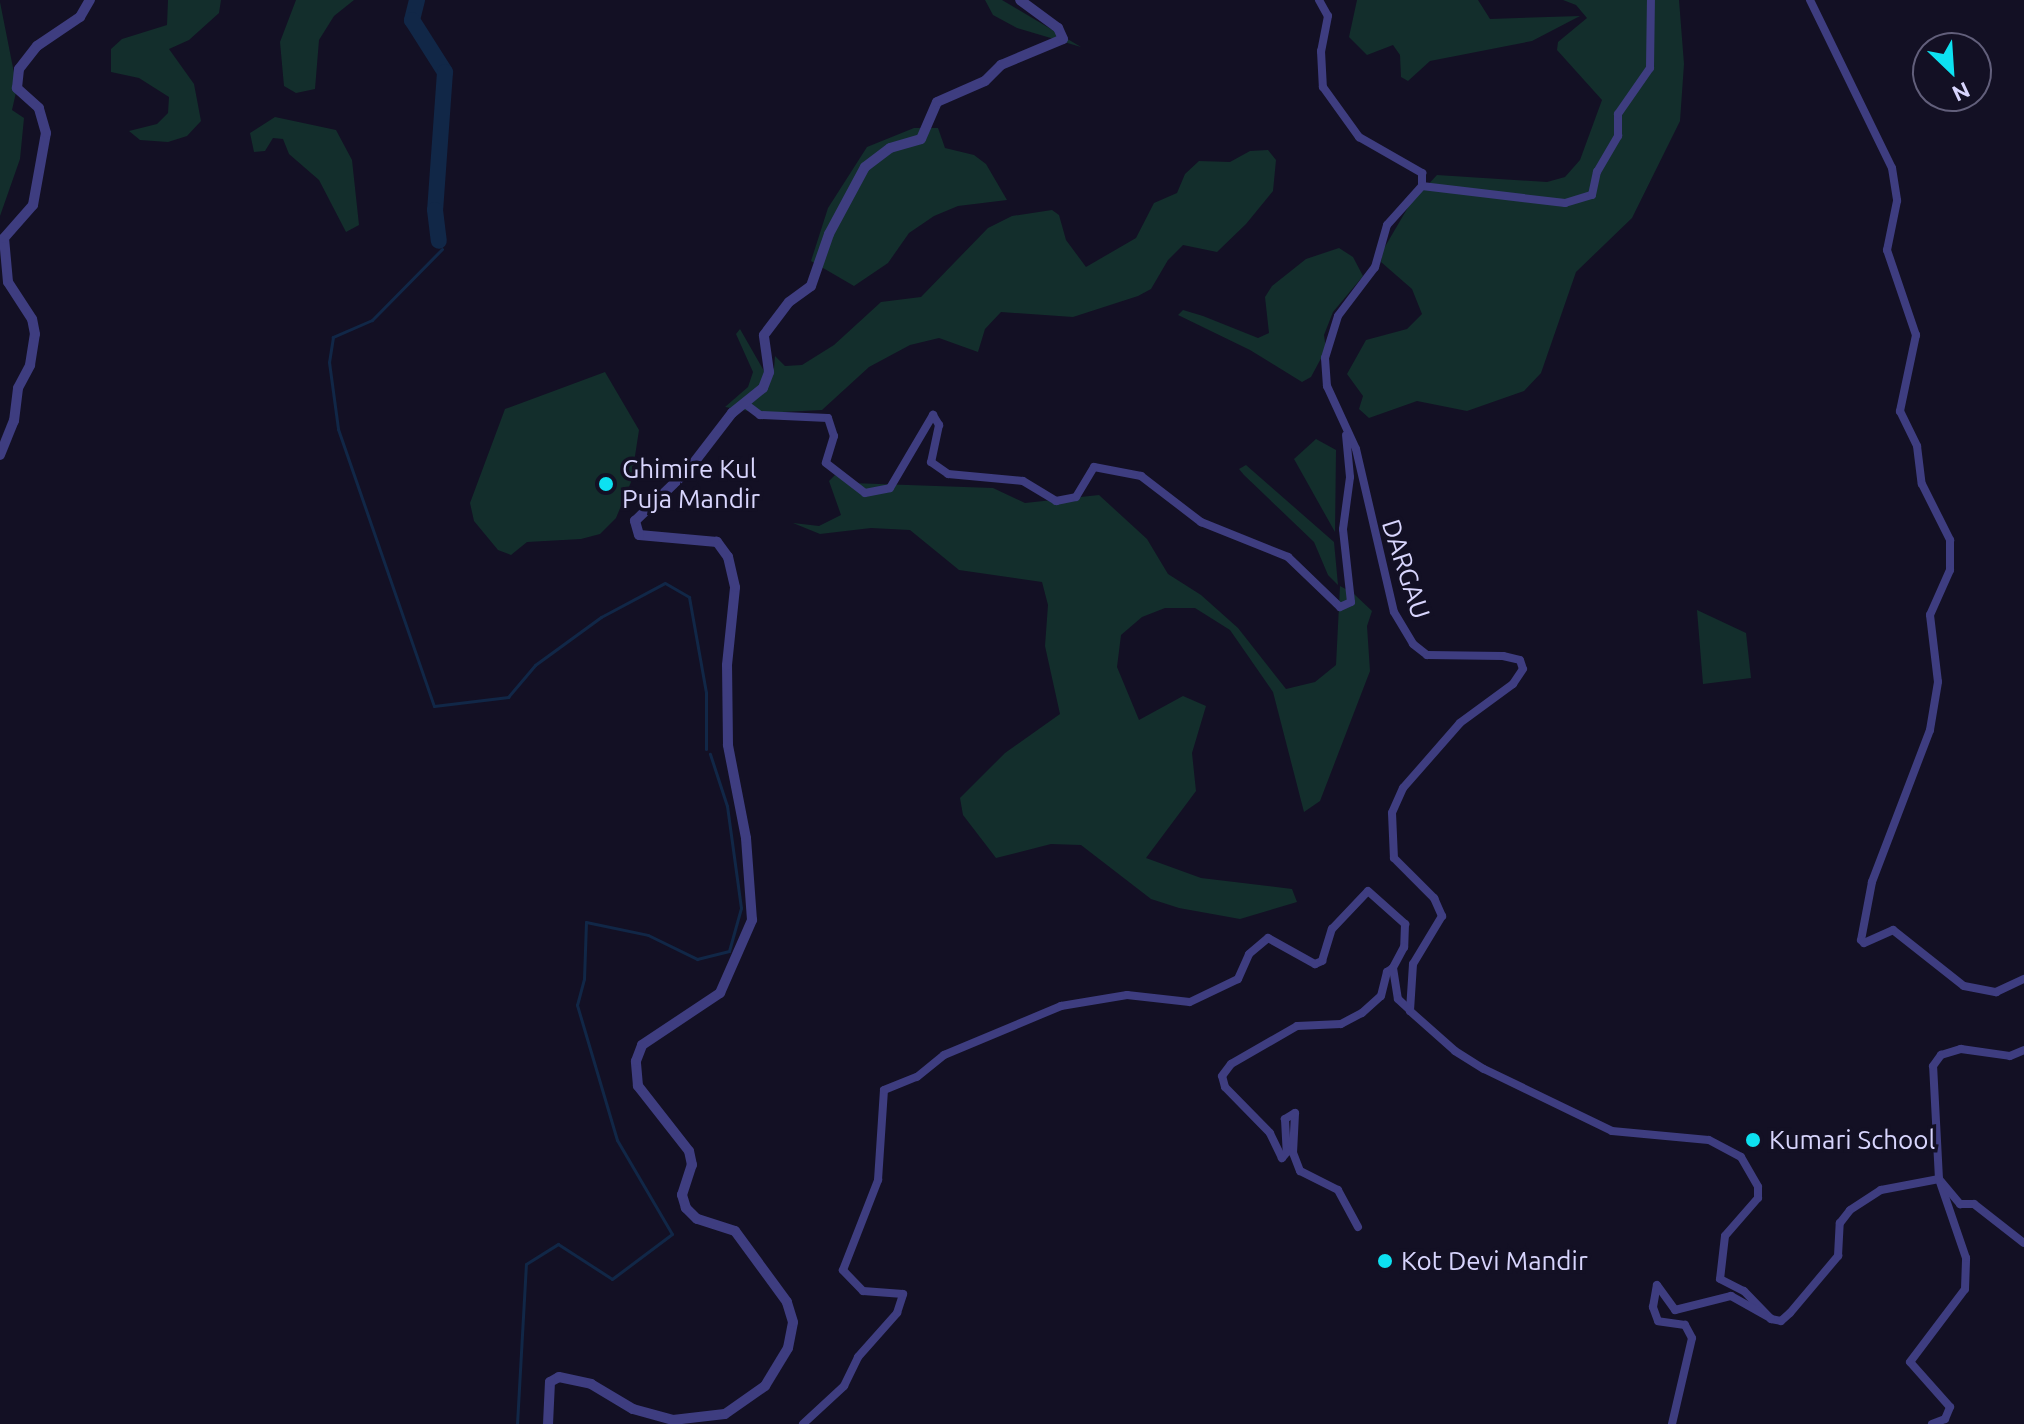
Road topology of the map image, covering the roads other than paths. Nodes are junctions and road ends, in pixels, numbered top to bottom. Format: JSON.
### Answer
{"nodes":[{"id":1,"x":90,"y":0,"type":"edge"},
{"id":2,"x":1020,"y":0,"type":"edge"},
{"id":3,"x":1319,"y":0,"type":"edge"},
{"id":4,"x":1651,"y":0,"type":"edge"},
{"id":5,"x":1810,"y":0,"type":"edge"},
{"id":6,"x":1422,"y":186,"type":"junction"},
{"id":7,"x":744,"y":403,"type":"junction"},
{"id":8,"x":1345,"y":426,"type":"junction"},
{"id":9,"x":0,"y":455,"type":"edge"},
{"id":10,"x":1393,"y":968,"type":"junction"},
{"id":11,"x":2024,"y":979,"type":"edge"},
{"id":12,"x":1410,"y":1011,"type":"junction"},
{"id":13,"x":2024,"y":1050,"type":"edge"},
{"id":14,"x":1939,"y":1179,"type":"junction"},
{"id":15,"x":1358,"y":1227,"type":"dead end"},
{"id":16,"x":2024,"y":1243,"type":"edge"},
{"id":17,"x":1771,"y":1319,"type":"junction"},
{"id":18,"x":548,"y":1424,"type":"edge"},
{"id":19,"x":803,"y":1424,"type":"edge"},
{"id":20,"x":1672,"y":1424,"type":"edge"},
{"id":21,"x":1932,"y":1424,"type":"edge"}],
"edges":[{"from":1,"to":9,"type":"street"},
{"from":2,"to":7,"type":"street"},
{"from":3,"to":6,"type":"street"},
{"from":4,"to":6,"type":"street"},
{"from":5,"to":11,"type":"street"},
{"from":6,"to":8,"type":"street","name":"DARGAU"},
{"from":7,"to":8,"type":"street"},
{"from":7,"to":18,"type":"street"},
{"from":8,"to":12,"type":"street","name":"DARGAU"},
{"from":10,"to":12,"type":"street"},
{"from":10,"to":15,"type":"street"},
{"from":10,"to":19,"type":"street"},
{"from":12,"to":17,"type":"street"},
{"from":13,"to":14,"type":"street"},
{"from":14,"to":16,"type":"street"},
{"from":14,"to":17,"type":"street"},
{"from":14,"to":21,"type":"street"},
{"from":17,"to":20,"type":"street"}]}
